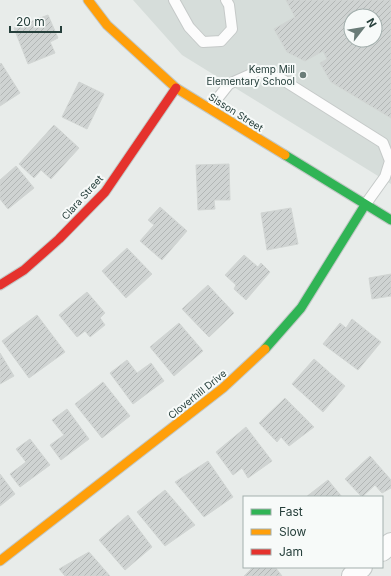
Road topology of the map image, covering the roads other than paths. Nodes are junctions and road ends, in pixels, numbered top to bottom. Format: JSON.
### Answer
{"nodes":[{"id":1,"x":88,"y":0,"type":"edge"},
{"id":2,"x":174,"y":0,"type":"edge"},
{"id":3,"x":226,"y":0,"type":"edge"},
{"id":4,"x":176,"y":88,"type":"junction"},
{"id":5,"x":210,"y":108,"type":"junction"},
{"id":6,"x":365,"y":205,"type":"junction"},
{"id":7,"x":391,"y":220,"type":"edge"},
{"id":8,"x":0,"y":285,"type":"edge"},
{"id":9,"x":391,"y":543,"type":"edge"},
{"id":10,"x":383,"y":549,"type":"edge"},
{"id":11,"x":0,"y":561,"type":"edge"},
{"id":12,"x":361,"y":568,"type":"edge"},
{"id":13,"x":352,"y":576,"type":"edge"}],
"edges":[{"from":1,"to":4,"type":"street","name":"Sisson Street"},
{"from":2,"to":3,"type":"lane"},
{"from":4,"to":5,"type":"street","name":"Sisson Street"},
{"from":4,"to":8,"type":"street","name":"Clara Street"},
{"from":5,"to":6,"type":"street","name":"Sisson Street"},
{"from":5,"to":6,"type":"lane"},
{"from":6,"to":7,"type":"street","name":"Sisson Street"},
{"from":6,"to":11,"type":"street","name":"Cloverhill Drive"},
{"from":9,"to":10,"type":"street"},
{"from":12,"to":13,"type":"street"}]}
